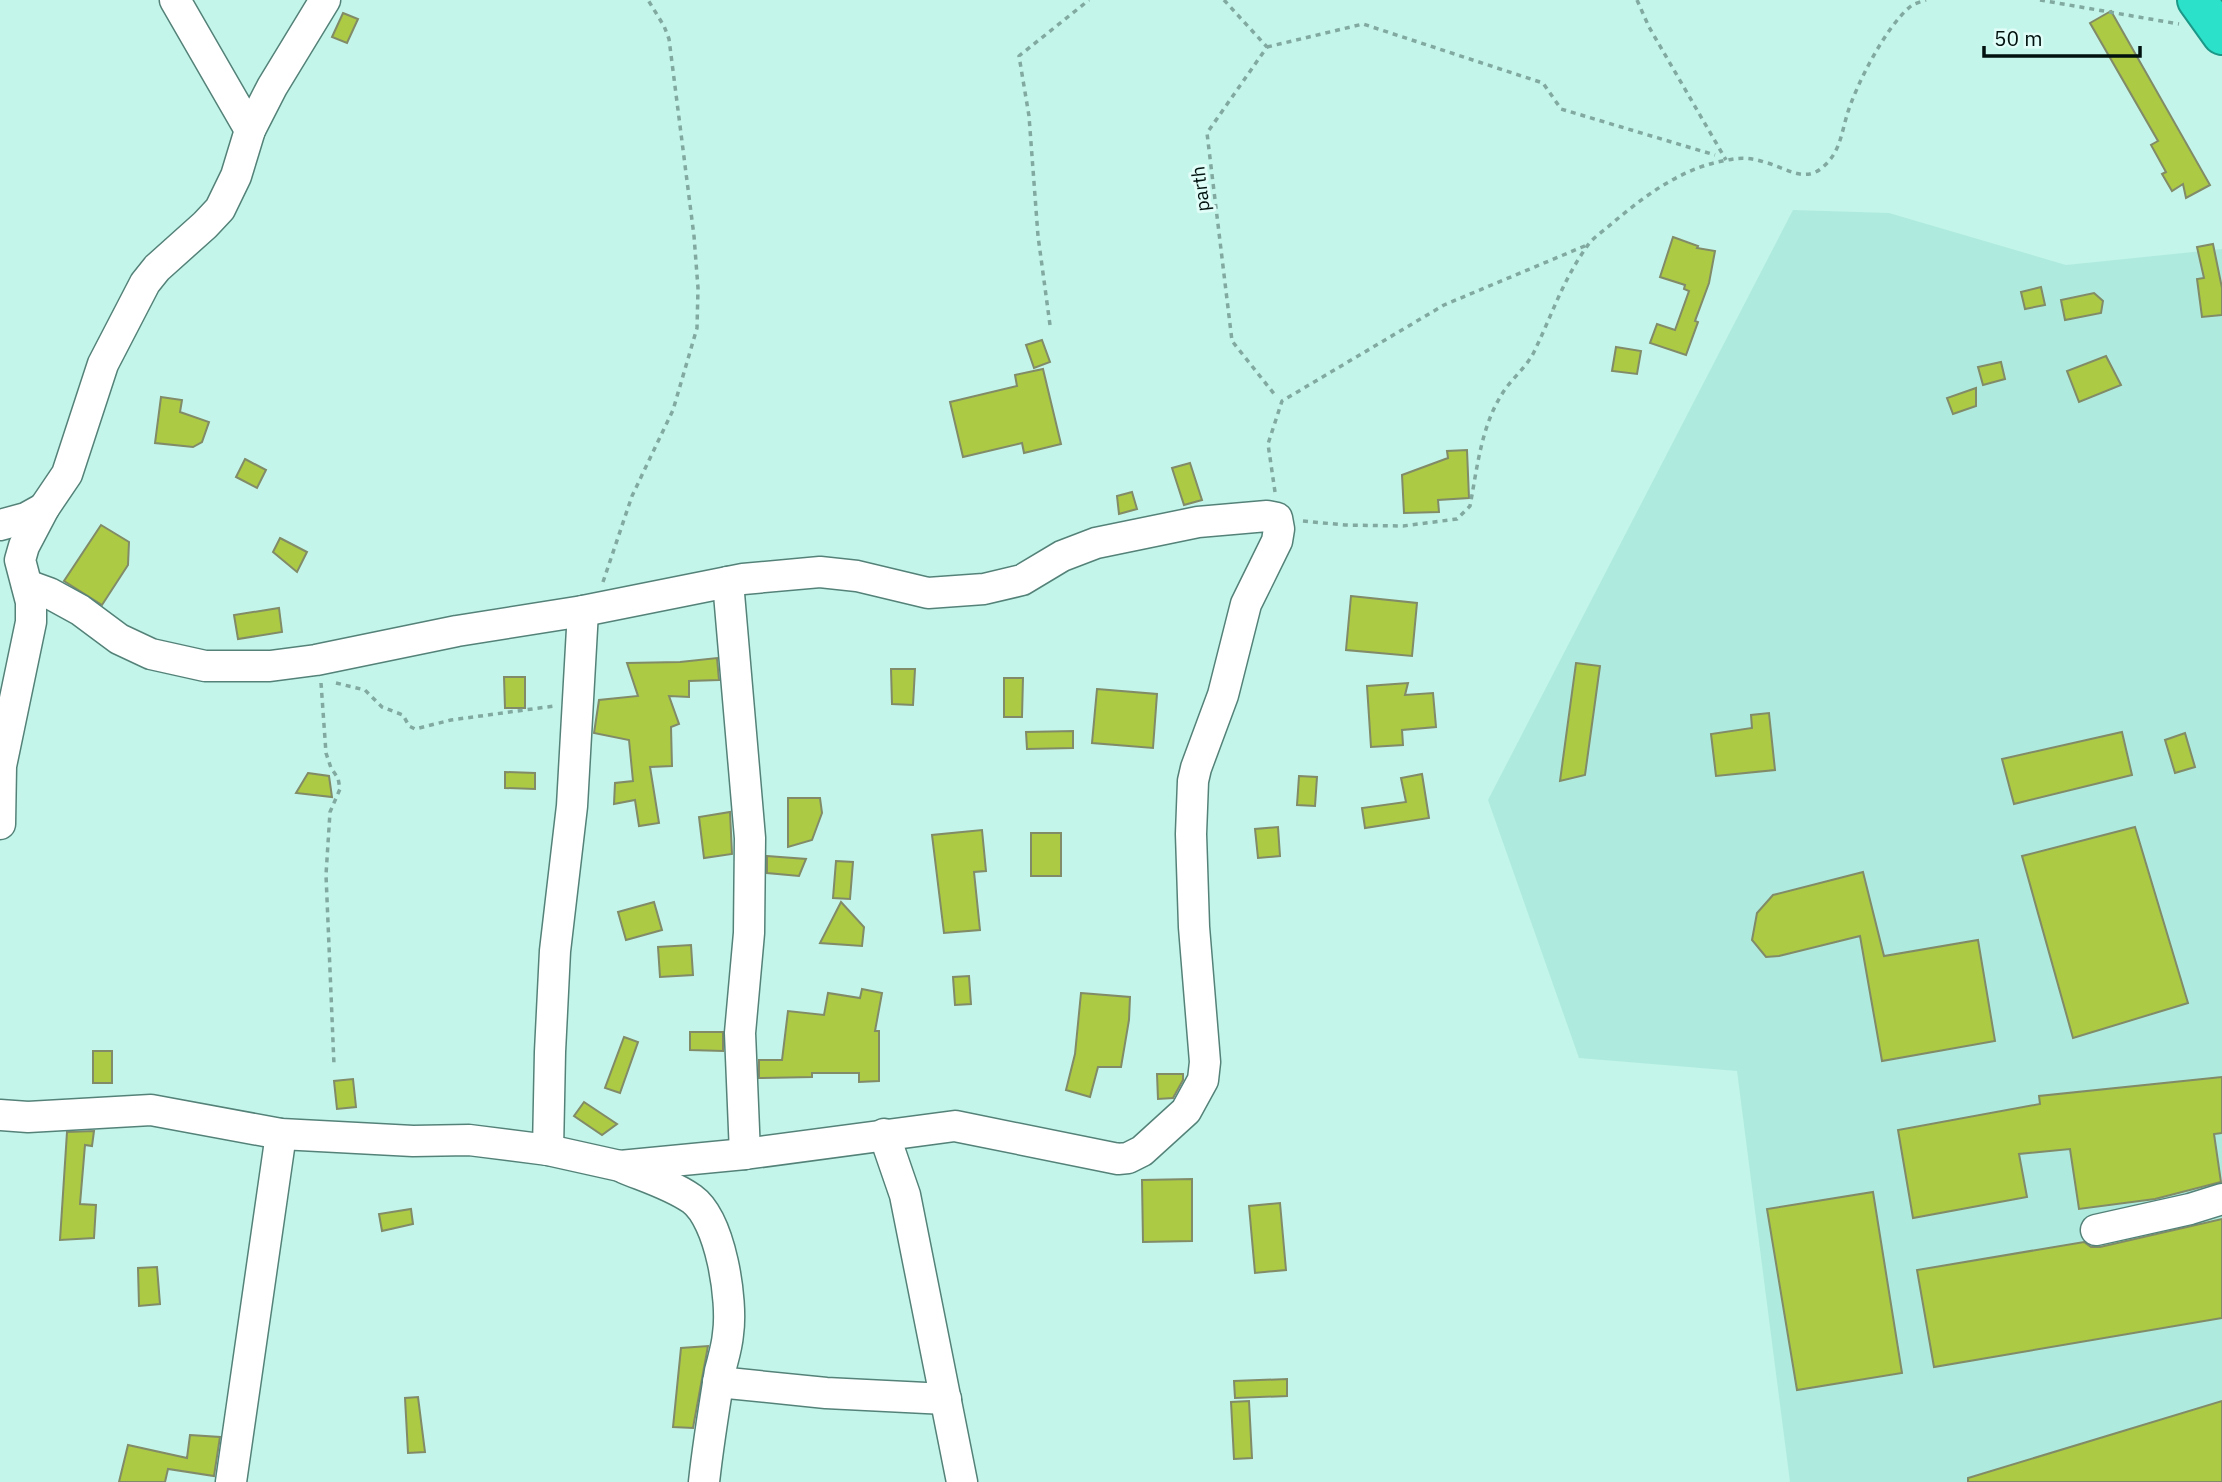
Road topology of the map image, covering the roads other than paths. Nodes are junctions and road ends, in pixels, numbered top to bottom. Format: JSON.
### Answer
{"nodes":[{"id":1,"x":175,"y":0,"type":"edge"},
{"id":2,"x":325,"y":0,"type":"edge"},
{"id":3,"x":250,"y":130,"type":"junction"},
{"id":4,"x":44,"y":508,"type":"junction"},
{"id":5,"x":0,"y":525,"type":"edge"},
{"id":6,"x":16,"y":563,"type":"edge"},
{"id":7,"x":728,"y":582,"type":"junction"},
{"id":8,"x":589,"y":610,"type":"junction"},
{"id":9,"x":0,"y":824,"type":"edge"},
{"id":10,"x":0,"y":1115,"type":"edge"},
{"id":11,"x":281,"y":1134,"type":"junction"},
{"id":12,"x":884,"y":1134,"type":"junction"},
{"id":13,"x":548,"y":1150,"type":"junction"},
{"id":14,"x":745,"y":1154,"type":"junction"},
{"id":15,"x":694,"y":1159,"type":"junction"},
{"id":16,"x":620,"y":1167,"type":"junction"},
{"id":17,"x":2222,"y":1199,"type":"edge"},
{"id":18,"x":693,"y":1200,"type":"junction"},
{"id":19,"x":2096,"y":1230,"type":"dead end"},
{"id":20,"x":718,"y":1382,"type":"junction"},
{"id":21,"x":946,"y":1399,"type":"junction"},
{"id":22,"x":231,"y":1482,"type":"edge"},
{"id":23,"x":704,"y":1482,"type":"edge"},
{"id":24,"x":962,"y":1482,"type":"edge"}],
"edges":[{"from":1,"to":3,"type":"street"},
{"from":2,"to":3,"type":"street"},
{"from":3,"to":4,"type":"street"},
{"from":4,"to":5,"type":"street"},
{"from":4,"to":6,"type":"street"},
{"from":6,"to":8,"type":"street"},
{"from":6,"to":9,"type":"street"},
{"from":7,"to":8,"type":"street"},
{"from":7,"to":12,"type":"street"},
{"from":7,"to":14,"type":"street"},
{"from":8,"to":13,"type":"street"},
{"from":10,"to":11,"type":"street"},
{"from":11,"to":13,"type":"street"},
{"from":11,"to":22,"type":"street"},
{"from":12,"to":14,"type":"street"},
{"from":12,"to":21,"type":"street"},
{"from":13,"to":16,"type":"street"},
{"from":14,"to":15,"type":"street"},
{"from":15,"to":16,"type":"street"},
{"from":15,"to":18,"type":"street"},
{"from":16,"to":18,"type":"street"},
{"from":17,"to":19,"type":"street"},
{"from":18,"to":20,"type":"street"},
{"from":20,"to":21,"type":"street"},
{"from":20,"to":23,"type":"street"},
{"from":21,"to":24,"type":"street"}]}
